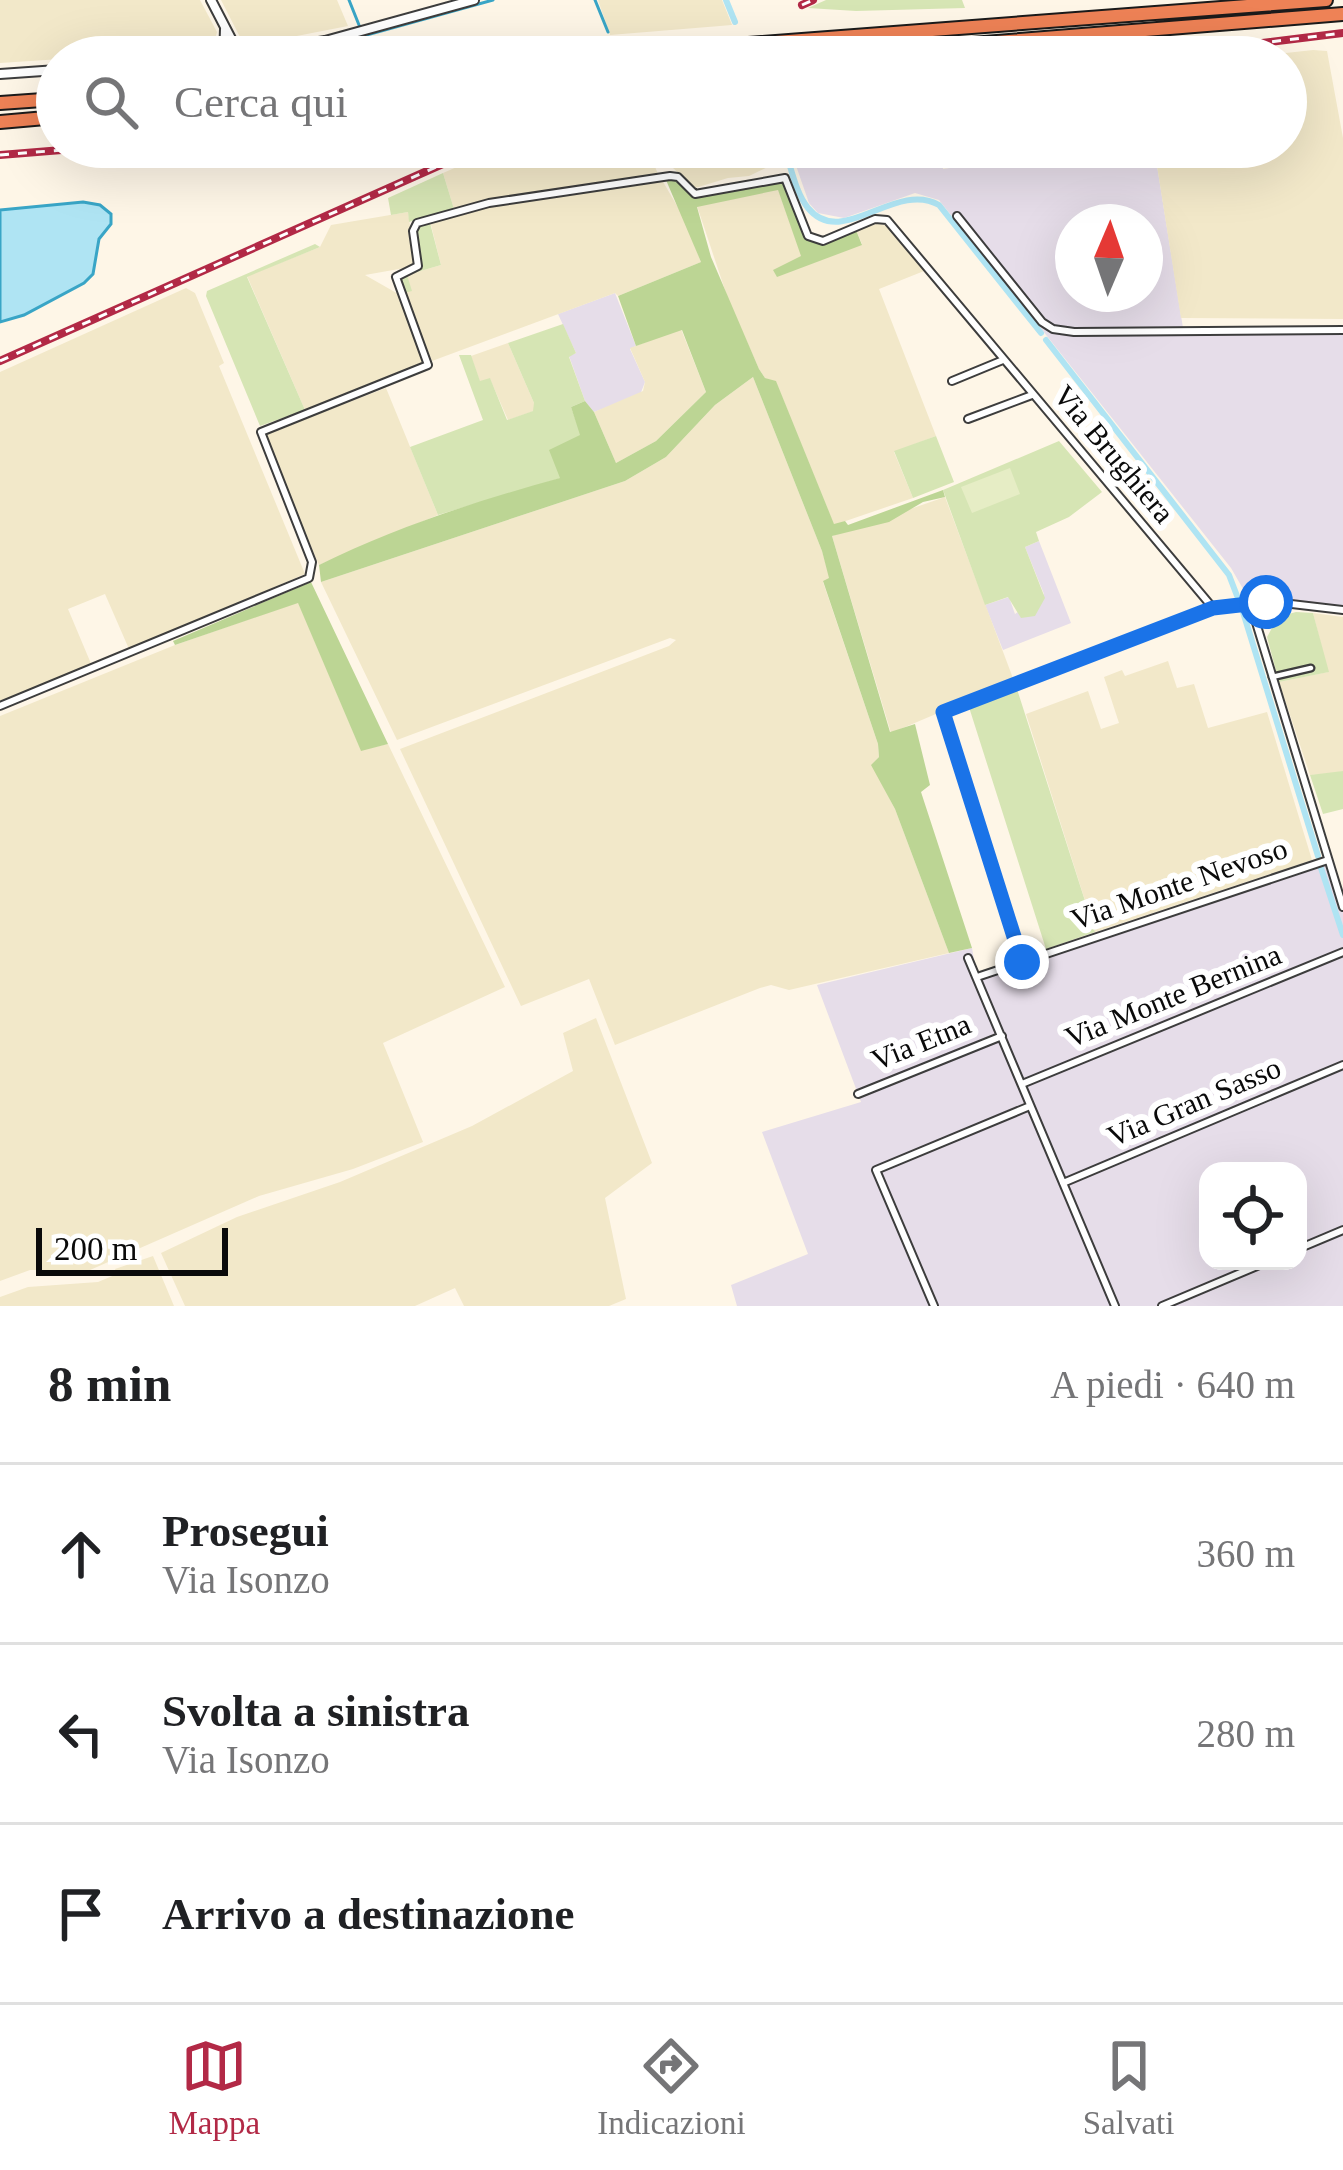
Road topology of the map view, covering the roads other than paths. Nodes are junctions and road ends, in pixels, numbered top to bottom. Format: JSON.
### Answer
{"nodes":[{"id":1,"x":211,"y":0,"type":"edge"},
{"id":2,"x":474,"y":0,"type":"edge"},
{"id":3,"x":1326,"y":0,"type":"edge"},
{"id":4,"x":1343,"y":14,"type":"edge"},
{"id":5,"x":225,"y":28,"type":"junction"},
{"id":6,"x":225,"y":36,"type":"edge"},
{"id":7,"x":230,"y":36,"type":"edge"},
{"id":8,"x":343,"y":36,"type":"edge"},
{"id":9,"x":853,"y":36,"type":"edge"},
{"id":10,"x":1070,"y":36,"type":"edge"},
{"id":11,"x":36,"y":71,"type":"edge"},
{"id":12,"x":0,"y":74,"type":"edge"},
{"id":13,"x":36,"y":100,"type":"edge"},
{"id":14,"x":0,"y":103,"type":"edge"},
{"id":15,"x":36,"y":119,"type":"edge"},
{"id":16,"x":0,"y":122,"type":"edge"},
{"id":17,"x":957,"y":216,"type":"dead end"},
{"id":18,"x":1343,"y":330,"type":"edge"},
{"id":19,"x":1003,"y":361,"type":"junction"},
{"id":20,"x":952,"y":381,"type":"dead end"},
{"id":21,"x":1032,"y":395,"type":"junction"},
{"id":22,"x":968,"y":419,"type":"dead end"},
{"id":23,"x":1298,"y":605,"type":"junction"},
{"id":24,"x":1213,"y":608,"type":"junction"},
{"id":25,"x":1257,"y":608,"type":"junction"},
{"id":26,"x":1343,"y":610,"type":"edge"},
{"id":27,"x":1269,"y":617,"type":"junction"},
{"id":28,"x":1262,"y":644,"type":"junction"},
{"id":29,"x":1311,"y":668,"type":"dead end"},
{"id":30,"x":1272,"y":676,"type":"junction"},
{"id":31,"x":0,"y":706,"type":"edge"},
{"id":32,"x":1322,"y":862,"type":"junction"},
{"id":33,"x":1343,"y":908,"type":"edge"},
{"id":34,"x":1343,"y":952,"type":"edge"},
{"id":35,"x":968,"y":958,"type":"dead end"},
{"id":36,"x":1022,"y":962,"type":"junction"},
{"id":37,"x":977,"y":977,"type":"junction"},
{"id":38,"x":1002,"y":1036,"type":"junction"},
{"id":39,"x":1343,"y":1065,"type":"edge"},
{"id":40,"x":1022,"y":1084,"type":"junction"},
{"id":41,"x":859,"y":1094,"type":"dead end"},
{"id":42,"x":1030,"y":1106,"type":"junction"},
{"id":43,"x":1063,"y":1183,"type":"junction"},
{"id":44,"x":1343,"y":1230,"type":"edge"},
{"id":45,"x":1307,"y":1245,"type":"edge"},
{"id":46,"x":1248,"y":1270,"type":"edge"},
{"id":47,"x":934,"y":1306,"type":"edge"},
{"id":48,"x":1115,"y":1306,"type":"edge"},
{"id":49,"x":1162,"y":1306,"type":"edge"}],
"edges":[{"from":1,"to":5,"type":"street"},
{"from":2,"to":8,"type":"street"},
{"from":3,"to":9,"type":"highway"},
{"from":4,"to":10,"type":"highway"},
{"from":5,"to":6,"type":"street"},
{"from":5,"to":7,"type":"street"},
{"from":11,"to":12,"type":"street"},
{"from":13,"to":14,"type":"highway"},
{"from":15,"to":16,"type":"highway"},
{"from":17,"to":18,"type":"street"},
{"from":19,"to":20,"type":"street"},
{"from":19,"to":21,"type":"street","name":"Via Brughiera"},
{"from":19,"to":31,"type":"street","name":"Via Brughiera"},
{"from":21,"to":22,"type":"street"},
{"from":21,"to":24,"type":"street","name":"Via Brughiera"},
{"from":23,"to":25,"type":"street"},
{"from":23,"to":26,"type":"street"},
{"from":23,"to":27,"type":"street"},
{"from":24,"to":25,"type":"street"},
{"from":24,"to":36,"type":"street"},
{"from":25,"to":27,"type":"street"},
{"from":25,"to":27,"type":"street"},
{"from":25,"to":28,"type":"street"},
{"from":27,"to":28,"type":"street"},
{"from":28,"to":30,"type":"street"},
{"from":29,"to":30,"type":"street"},
{"from":30,"to":32,"type":"street"},
{"from":32,"to":33,"type":"street"},
{"from":32,"to":36,"type":"street","name":"Via Monte Nevoso"},
{"from":34,"to":40,"type":"street","name":"Via Monte Bernina"},
{"from":35,"to":37,"type":"street"},
{"from":36,"to":37,"type":"street","name":"Via Monte Nevoso"},
{"from":37,"to":38,"type":"street"},
{"from":38,"to":40,"type":"street"},
{"from":38,"to":41,"type":"street","name":"Via Etna"},
{"from":39,"to":43,"type":"street","name":"Via Gran Sasso"},
{"from":40,"to":42,"type":"street"},
{"from":42,"to":43,"type":"street"},
{"from":42,"to":47,"type":"street"},
{"from":43,"to":48,"type":"street"},
{"from":44,"to":45,"type":"street"},
{"from":46,"to":49,"type":"street"}]}
